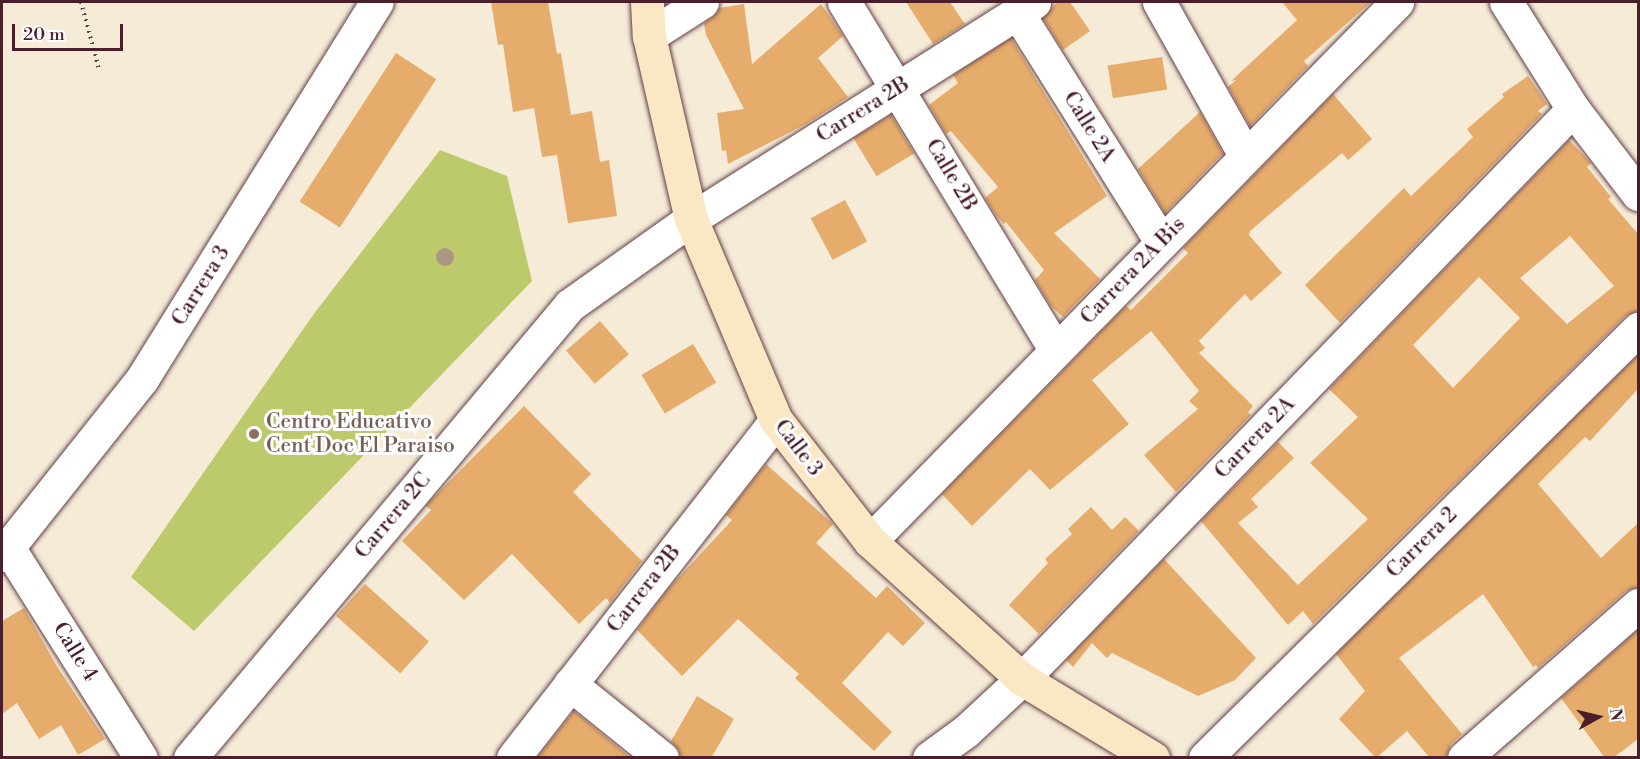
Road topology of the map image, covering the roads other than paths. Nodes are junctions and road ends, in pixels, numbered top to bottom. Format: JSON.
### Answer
{"nodes":[{"id":1,"x":377,"y":2,"type":"edge"},
{"id":2,"x":647,"y":2,"type":"edge"},
{"id":3,"x":702,"y":2,"type":"edge"},
{"id":4,"x":844,"y":2,"type":"edge"},
{"id":5,"x":1159,"y":2,"type":"edge"},
{"id":6,"x":1397,"y":2,"type":"edge"},
{"id":7,"x":1506,"y":2,"type":"edge"},
{"id":8,"x":1026,"y":7,"type":"edge"},
{"id":9,"x":649,"y":36,"type":"junction"},
{"id":10,"x":898,"y":88,"type":"junction"},
{"id":11,"x":1573,"y":109,"type":"junction"},
{"id":12,"x":1245,"y":155,"type":"junction"},
{"id":13,"x":1638,"y":194,"type":"edge"},
{"id":14,"x":691,"y":219,"type":"junction"},
{"id":15,"x":1161,"y":242,"type":"junction"},
{"id":16,"x":1638,"y":329,"type":"edge"},
{"id":17,"x":1056,"y":350,"type":"junction"},
{"id":18,"x":776,"y":420,"type":"junction"},
{"id":19,"x":870,"y":541,"type":"junction"},
{"id":20,"x":5,"y":551,"type":"edge"},
{"id":21,"x":1638,"y":605,"type":"edge"},
{"id":22,"x":1022,"y":679,"type":"junction"},
{"id":23,"x":570,"y":684,"type":"junction"},
{"id":24,"x":141,"y":758,"type":"edge"},
{"id":25,"x":190,"y":758,"type":"edge"},
{"id":26,"x":513,"y":758,"type":"edge"},
{"id":27,"x":662,"y":758,"type":"edge"},
{"id":28,"x":929,"y":758,"type":"edge"},
{"id":29,"x":1153,"y":758,"type":"edge"},
{"id":30,"x":1205,"y":758,"type":"edge"},
{"id":31,"x":1464,"y":758,"type":"edge"}],
"edges":[{"from":1,"to":20,"type":"street","name":"Carrera 3"},
{"from":2,"to":9,"type":"main road","name":"Calle 3"},
{"from":3,"to":9,"type":"street"},
{"from":4,"to":10,"type":"street","name":"Calle 2B"},
{"from":5,"to":12,"type":"street"},
{"from":6,"to":12,"type":"street","name":"Carrera 2A Bis"},
{"from":7,"to":11,"type":"street"},
{"from":8,"to":10,"type":"street","name":"Carrera 2B"},
{"from":8,"to":15,"type":"street","name":"Calle 2A"},
{"from":9,"to":14,"type":"main road","name":"Calle 3"},
{"from":10,"to":14,"type":"street","name":"Carrera 2B"},
{"from":10,"to":17,"type":"street","name":"Calle 2B"},
{"from":11,"to":13,"type":"street"},
{"from":11,"to":22,"type":"street","name":"Carrera 2A"},
{"from":12,"to":15,"type":"street","name":"Carrera 2A Bis"},
{"from":14,"to":18,"type":"main road","name":"Calle 3"},
{"from":14,"to":25,"type":"street","name":"Carrera 2C"},
{"from":15,"to":17,"type":"street","name":"Carrera 2A Bis"},
{"from":16,"to":30,"type":"street","name":"Carrera 2"},
{"from":17,"to":19,"type":"street","name":"Carrera 2A Bis"},
{"from":18,"to":19,"type":"main road","name":"Calle 3"},
{"from":18,"to":23,"type":"street","name":"Carrera 2B"},
{"from":19,"to":22,"type":"main road","name":"Calle 3"},
{"from":20,"to":24,"type":"street","name":"Calle 4"},
{"from":21,"to":31,"type":"street"},
{"from":22,"to":28,"type":"street","name":"Carrera 2A"},
{"from":22,"to":29,"type":"main road","name":"Calle 3"},
{"from":23,"to":26,"type":"street","name":"Carrera 2B"},
{"from":23,"to":27,"type":"street"}]}
